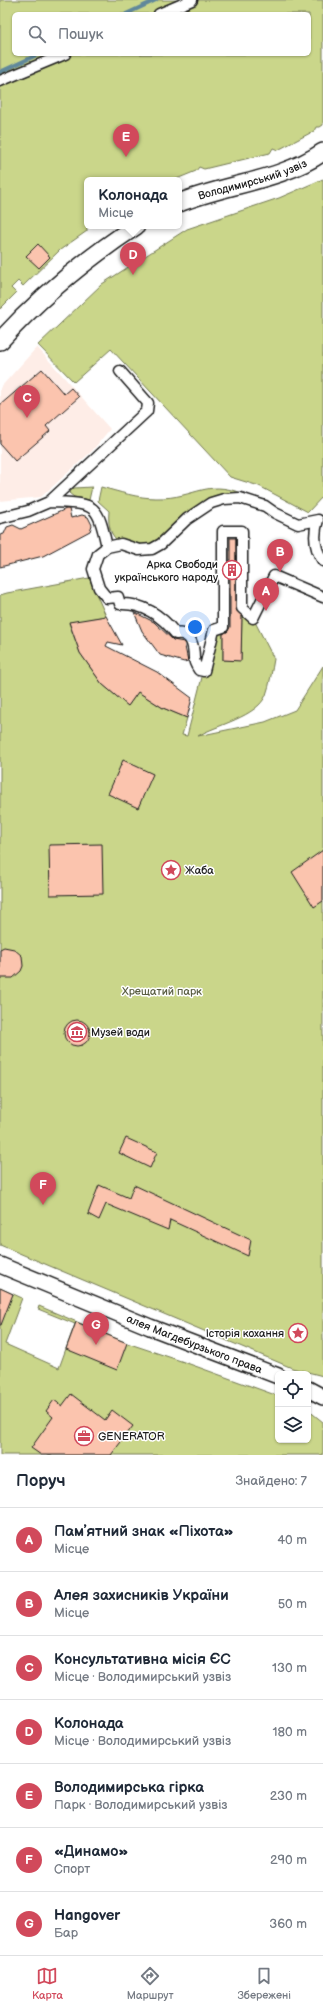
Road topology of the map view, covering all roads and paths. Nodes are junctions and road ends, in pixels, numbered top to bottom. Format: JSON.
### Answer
{"nodes":[{"id":1,"x":192,"y":0,"type":"edge"},
{"id":2,"x":164,"y":12,"type":"edge"},
{"id":3,"x":60,"y":56,"type":"edge"},
{"id":4,"x":0,"y":81,"type":"edge"},
{"id":5,"x":323,"y":152,"type":"edge"},
{"id":6,"x":182,"y":202,"type":"edge"},
{"id":7,"x":132,"y":229,"type":"edge"},
{"id":8,"x":0,"y":341,"type":"edge"},
{"id":9,"x":120,"y":371,"type":"dead end"},
{"id":10,"x":49,"y":502,"type":"junction"},
{"id":11,"x":323,"y":513,"type":"edge"},
{"id":12,"x":0,"y":518,"type":"edge"},
{"id":13,"x":314,"y":536,"type":"junction"},
{"id":14,"x":107,"y":548,"type":"junction"},
{"id":15,"x":321,"y":558,"type":"edge"},
{"id":16,"x":323,"y":597,"type":"edge"},
{"id":17,"x":0,"y":1265,"type":"edge"},
{"id":18,"x":275,"y":1375,"type":"edge"},
{"id":19,"x":311,"y":1390,"type":"edge"},
{"id":20,"x":323,"y":1397,"type":"edge"}],
"edges":[{"from":1,"to":2,"type":"street"},
{"from":3,"to":4,"type":"street"},
{"from":5,"to":6,"type":"main road","name":"Володимирський узвіз"},
{"from":7,"to":8,"type":"main road"},
{"from":9,"to":10,"type":"street"},
{"from":10,"to":12,"type":"street"},
{"from":10,"to":14,"type":"street"},
{"from":11,"to":13,"type":"street"},
{"from":13,"to":14,"type":"street"},
{"from":13,"to":15,"type":"street"},
{"from":14,"to":16,"type":"street"},
{"from":17,"to":18,"type":"main road","name":"алея Магдебурзького права"},
{"from":19,"to":20,"type":"main road"}]}
